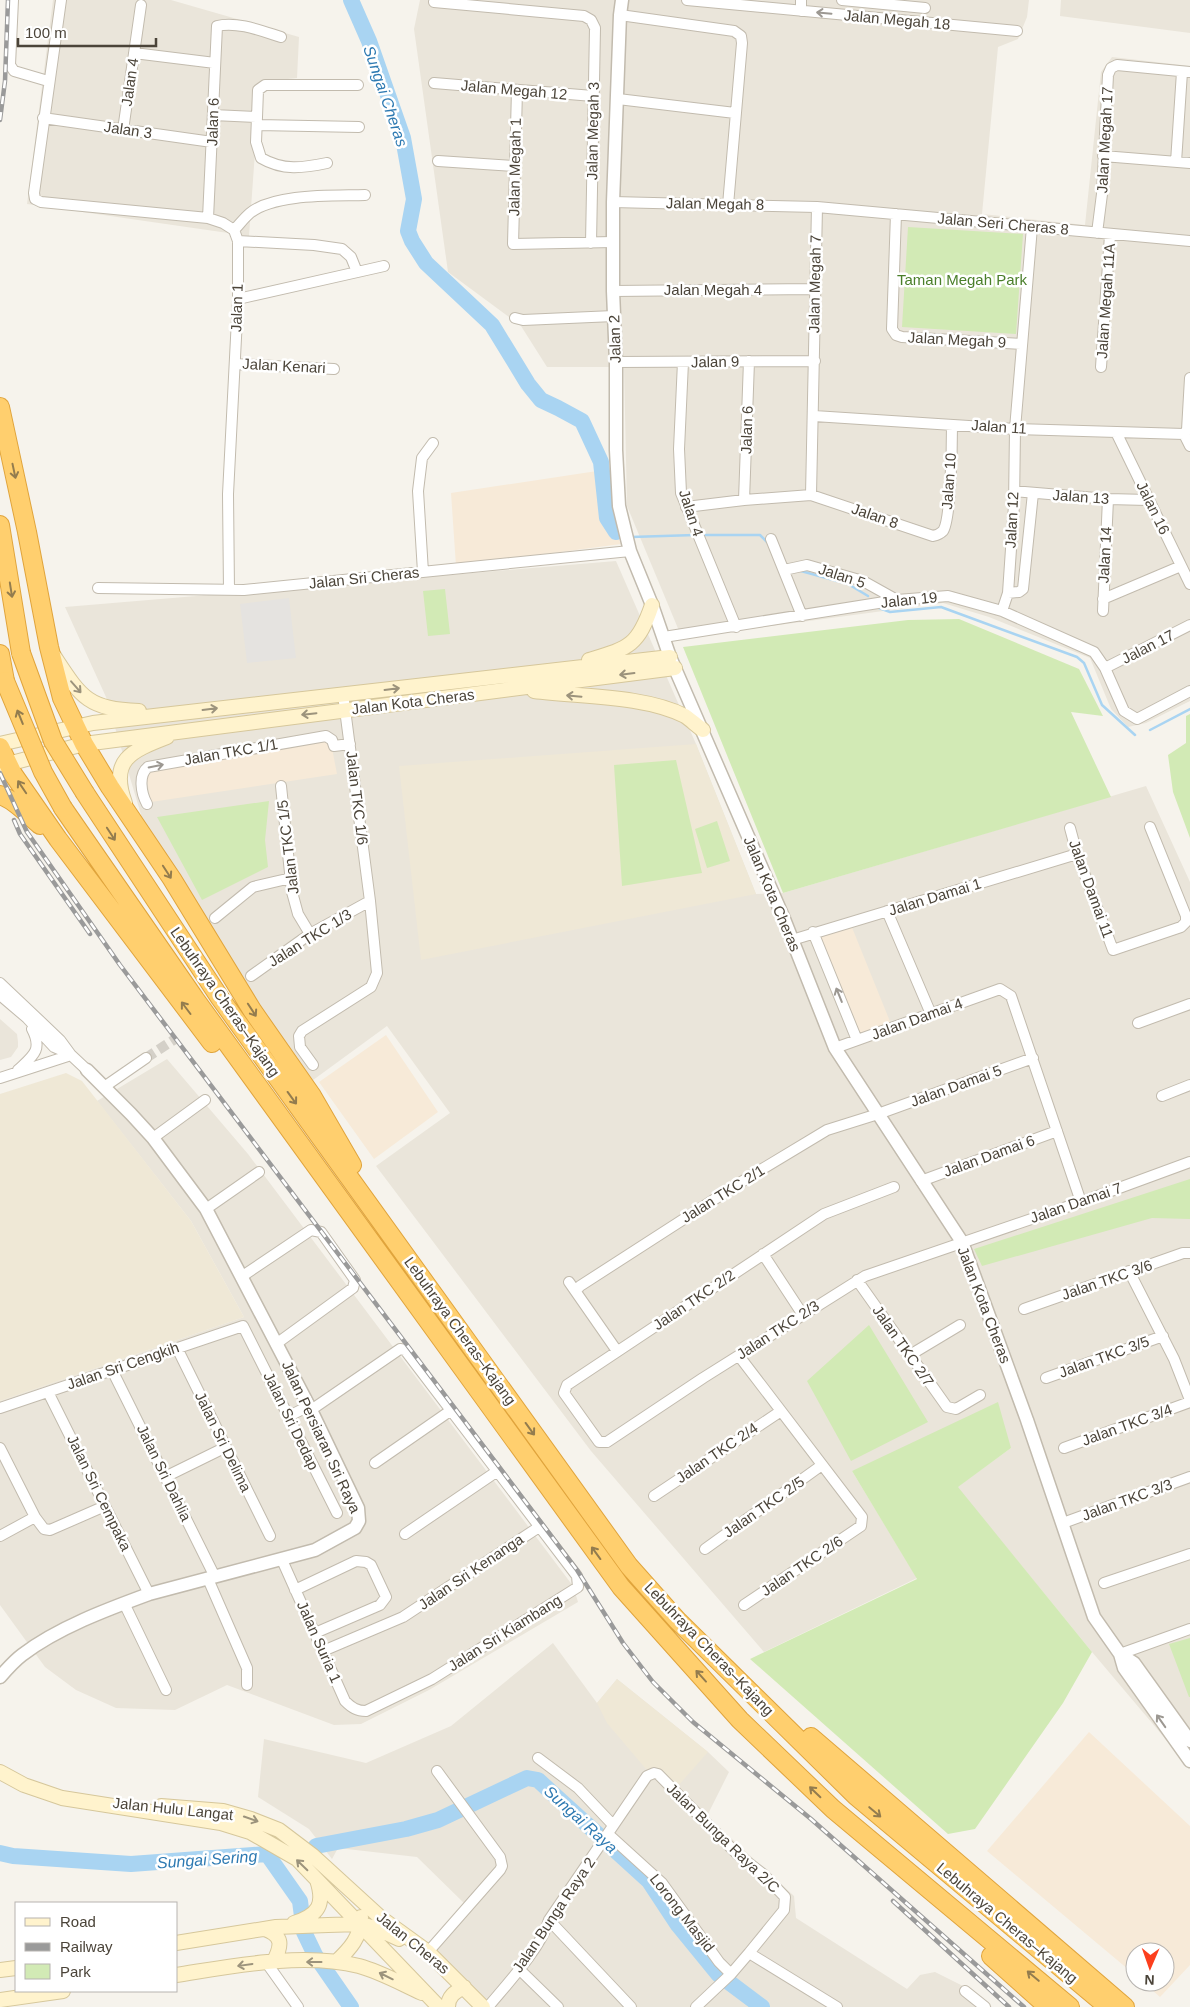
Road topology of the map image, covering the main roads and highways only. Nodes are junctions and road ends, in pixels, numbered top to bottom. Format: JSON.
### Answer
{"nodes":[{"id":1,"x":0,"y":406,"type":"edge"},
{"id":2,"x":0,"y":524,"type":"edge"},
{"id":3,"x":652,"y":605,"type":"road end"},
{"id":4,"x":49,"y":647,"type":"junction"},
{"id":5,"x":0,"y":654,"type":"edge"},
{"id":6,"x":553,"y":670,"type":"junction"},
{"id":7,"x":514,"y":689,"type":"junction"},
{"id":8,"x":186,"y":712,"type":"junction"},
{"id":9,"x":84,"y":725,"type":"junction"},
{"id":10,"x":189,"y":729,"type":"junction"},
{"id":11,"x":702,"y":730,"type":"road end"},
{"id":12,"x":84,"y":744,"type":"junction"},
{"id":13,"x":0,"y":746,"type":"edge"},
{"id":14,"x":4,"y":765,"type":"edge"},
{"id":15,"x":0,"y":795,"type":"edge"},
{"id":16,"x":131,"y":816,"type":"junction"},
{"id":17,"x":58,"y":839,"type":"junction"},
{"id":18,"x":300,"y":1145,"type":"junction"},
{"id":19,"x":430,"y":1290,"type":"junction"},
{"id":20,"x":677,"y":1620,"type":"junction"},
{"id":21,"x":0,"y":1772,"type":"edge"},
{"id":22,"x":81,"y":1800,"type":"junction"},
{"id":23,"x":833,"y":1809,"type":"junction"},
{"id":24,"x":317,"y":1879,"type":"junction"},
{"id":25,"x":363,"y":1902,"type":"junction"},
{"id":26,"x":361,"y":1924,"type":"junction"},
{"id":27,"x":293,"y":1925,"type":"junction"},
{"id":28,"x":271,"y":1928,"type":"junction"},
{"id":29,"x":178,"y":1943,"type":"edge"},
{"id":30,"x":428,"y":1952,"type":"junction"},
{"id":31,"x":270,"y":1962,"type":"junction"},
{"id":32,"x":336,"y":1962,"type":"junction"},
{"id":33,"x":15,"y":1968,"type":"edge"},
{"id":34,"x":0,"y":1970,"type":"edge"},
{"id":35,"x":178,"y":1975,"type":"edge"},
{"id":36,"x":464,"y":1988,"type":"junction"},
{"id":37,"x":56,"y":1992,"type":"edge"},
{"id":38,"x":0,"y":2000,"type":"edge"},
{"id":39,"x":435,"y":2002,"type":"edge"},
{"id":40,"x":448,"y":2007,"type":"edge"},
{"id":41,"x":483,"y":2007,"type":"edge"},
{"id":42,"x":1048,"y":2007,"type":"edge"},
{"id":43,"x":1070,"y":2007,"type":"edge"},
{"id":44,"x":1108,"y":2007,"type":"edge"},
{"id":45,"x":1125,"y":2007,"type":"edge"}],
"edges":[{"from":1,"to":4,"type":"highway","one_way":true},
{"from":2,"to":19,"type":"highway","name":"Lebuhraya Cheras–Kajang","one_way":true,"bridge":true},
{"from":3,"to":6,"type":"main road"},
{"from":4,"to":8,"type":"main road","one_way":true},
{"from":4,"to":9,"type":"highway"},
{"from":18,"to":5,"type":"highway","name":"Lebuhraya Cheras–Kajang","one_way":true,"bridge":true},
{"from":6,"to":7,"type":"main road","name":"Jalan Kota Cheras","one_way":true},
{"from":8,"to":6,"type":"main road","name":"Jalan Kota Cheras","one_way":true},
{"from":7,"to":10,"type":"main road","name":"Jalan Kota Cheras","one_way":true},
{"from":11,"to":7,"type":"main road","one_way":true},
{"from":8,"to":9,"type":"main road","name":"Jalan Kota Cheras"},
{"from":9,"to":12,"type":"highway"},
{"from":9,"to":13,"type":"main road"},
{"from":10,"to":12,"type":"main road","name":"Jalan Kota Cheras"},
{"from":10,"to":16,"type":"main road"},
{"from":12,"to":14,"type":"main road"},
{"from":12,"to":16,"type":"highway"},
{"from":13,"to":14,"type":"highway"},
{"from":17,"to":14,"type":"highway","one_way":true},
{"from":15,"to":17,"type":"highway"},
{"from":16,"to":19,"type":"highway","one_way":true},
{"from":18,"to":17,"type":"highway","one_way":true},
{"from":23,"to":18,"type":"highway","name":"Lebuhraya Cheras–Kajang","one_way":true},
{"from":19,"to":20,"type":"highway","name":"Lebuhraya Cheras–Kajang","one_way":true},
{"from":20,"to":44,"type":"highway","name":"Lebuhraya Cheras–Kajang","one_way":true},
{"from":20,"to":45,"type":"highway"},
{"from":21,"to":22,"type":"main road","name":"Jalan Hulu Langat"},
{"from":24,"to":22,"type":"main road","name":"Jalan Hulu Langat","one_way":true},
{"from":22,"to":25,"type":"main road","name":"Jalan Hulu Langat","one_way":true},
{"from":23,"to":42,"type":"highway"},
{"from":43,"to":23,"type":"highway","name":"Lebuhraya Cheras–Kajang","one_way":true},
{"from":24,"to":26,"type":"main road","name":"Jalan Hulu Langat"},
{"from":24,"to":27,"type":"main road"},
{"from":25,"to":26,"type":"main road"},
{"from":25,"to":30,"type":"main road","name":"Jalan Cheras"},
{"from":26,"to":27,"type":"main road","name":"Jalan Hulu Langat"},
{"from":26,"to":30,"type":"main road","name":"Jalan Hulu Langat"},
{"from":26,"to":32,"type":"main road"},
{"from":26,"to":39,"type":"main road"},
{"from":27,"to":28,"type":"main road","name":"Jalan Hulu Langat"},
{"from":28,"to":29,"type":"main road"},
{"from":28,"to":31,"type":"main road"},
{"from":30,"to":36,"type":"main road","name":"Jalan Cheras"},
{"from":32,"to":31,"type":"main road","one_way":true},
{"from":31,"to":35,"type":"main road","one_way":true},
{"from":39,"to":32,"type":"main road","one_way":true},
{"from":33,"to":34,"type":"main road"},
{"from":36,"to":40,"type":"main road"},
{"from":36,"to":41,"type":"main road","name":"Jalan Cheras"},
{"from":37,"to":38,"type":"main road"}]}
